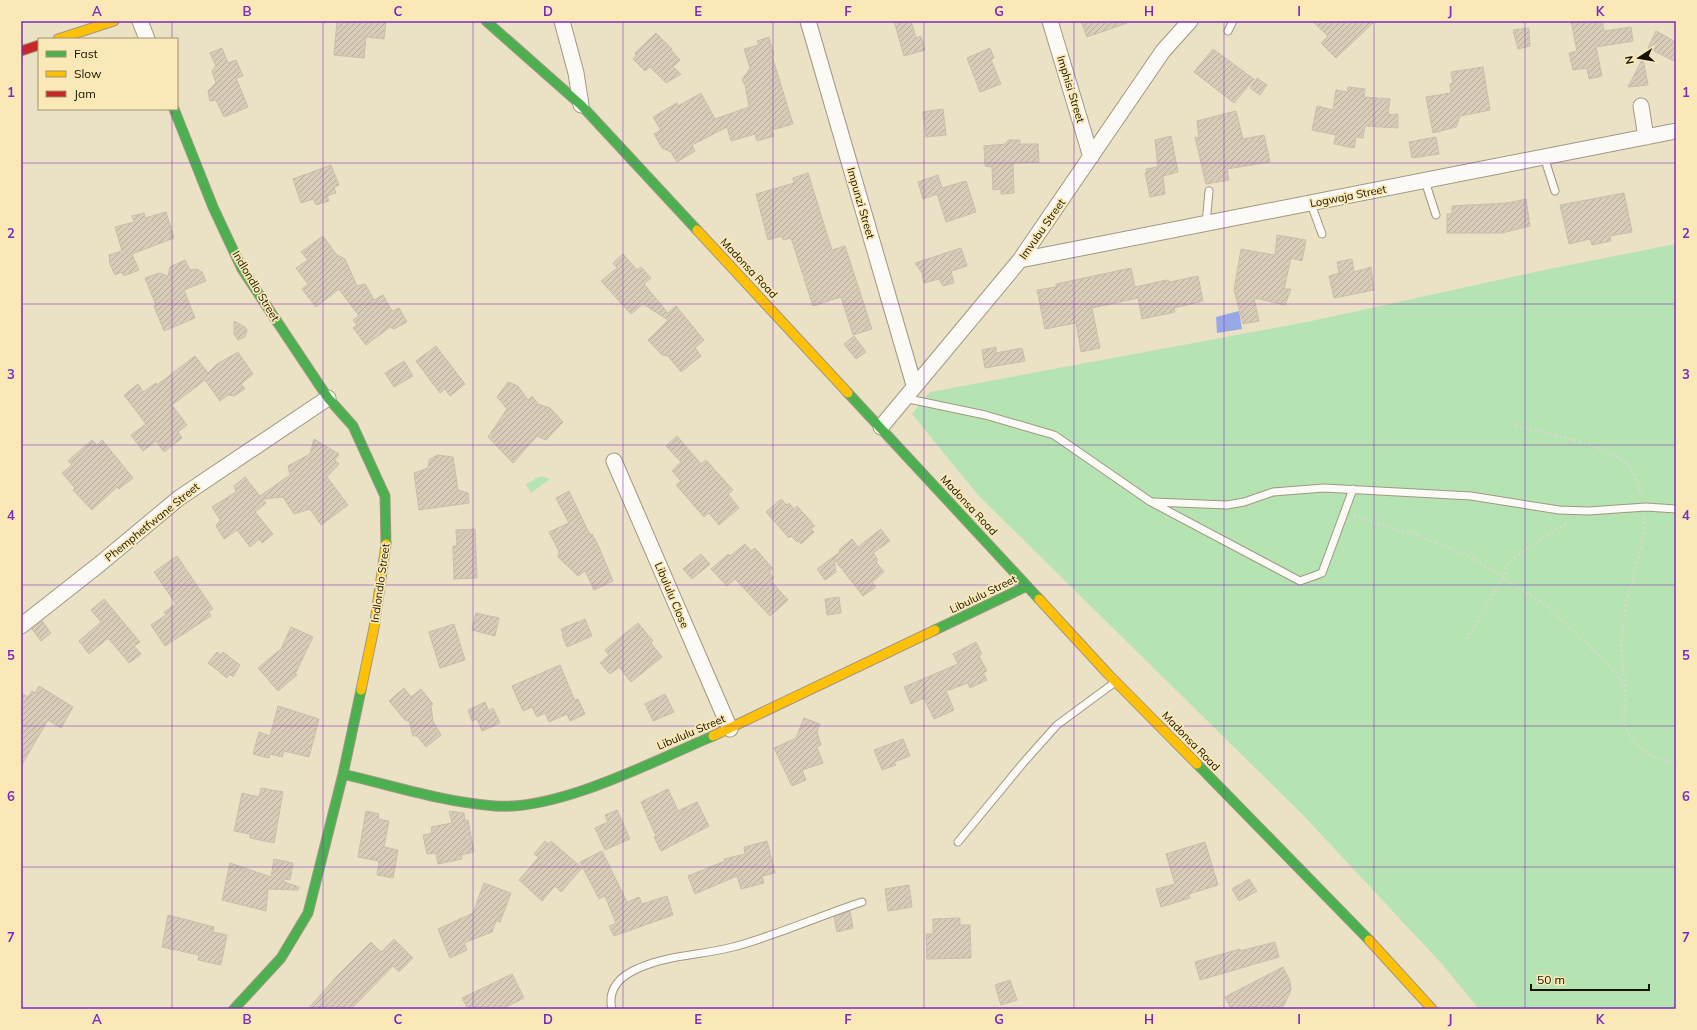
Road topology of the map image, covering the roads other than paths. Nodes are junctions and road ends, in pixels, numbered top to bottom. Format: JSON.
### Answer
{"nodes":[{"id":1,"x":114,"y":21,"type":"edge"},
{"id":2,"x":140,"y":21,"type":"edge"},
{"id":3,"x":486,"y":21,"type":"edge"},
{"id":4,"x":562,"y":21,"type":"edge"},
{"id":5,"x":808,"y":21,"type":"edge"},
{"id":6,"x":1050,"y":21,"type":"edge"},
{"id":7,"x":1190,"y":21,"type":"edge"},
{"id":8,"x":1233,"y":21,"type":"edge"},
{"id":9,"x":1228,"y":31,"type":"dead end"},
{"id":10,"x":61,"y":38,"type":"edge"},
{"id":11,"x":147,"y":38,"type":"edge"},
{"id":12,"x":38,"y":45,"type":"edge"},
{"id":13,"x":21,"y":51,"type":"edge"},
{"id":14,"x":581,"y":105,"type":"junction"},
{"id":15,"x":1641,"y":106,"type":"dead end"},
{"id":16,"x":174,"y":110,"type":"edge"},
{"id":17,"x":1676,"y":131,"type":"edge"},
{"id":18,"x":1646,"y":137,"type":"junction"},
{"id":19,"x":1091,"y":157,"type":"junction"},
{"id":20,"x":1544,"y":157,"type":"junction"},
{"id":21,"x":1425,"y":181,"type":"junction"},
{"id":22,"x":1209,"y":191,"type":"dead end"},
{"id":23,"x":1555,"y":191,"type":"dead end"},
{"id":24,"x":1311,"y":204,"type":"junction"},
{"id":25,"x":1436,"y":215,"type":"dead end"},
{"id":26,"x":1206,"y":224,"type":"junction"},
{"id":27,"x":1322,"y":234,"type":"dead end"},
{"id":28,"x":1020,"y":260,"type":"junction"},
{"id":29,"x":914,"y":385,"type":"junction"},
{"id":30,"x":328,"y":398,"type":"junction"},
{"id":31,"x":904,"y":398,"type":"junction"},
{"id":32,"x":881,"y":427,"type":"junction"},
{"id":33,"x":614,"y":462,"type":"dead end"},
{"id":34,"x":1353,"y":489,"type":"junction"},
{"id":35,"x":1151,"y":502,"type":"junction"},
{"id":36,"x":1676,"y":509,"type":"edge"},
{"id":37,"x":1027,"y":586,"type":"junction"},
{"id":38,"x":21,"y":626,"type":"edge"},
{"id":39,"x":1116,"y":682,"type":"junction"},
{"id":40,"x":730,"y":729,"type":"junction"},
{"id":41,"x":343,"y":774,"type":"junction"},
{"id":42,"x":958,"y":842,"type":"dead end"},
{"id":43,"x":862,"y":902,"type":"dead end"},
{"id":44,"x":234,"y":1009,"type":"edge"},
{"id":45,"x":612,"y":1009,"type":"edge"},
{"id":46,"x":1432,"y":1009,"type":"edge"}],
"edges":[{"from":1,"to":10,"type":"street"},
{"from":2,"to":11,"type":"street"},
{"from":3,"to":14,"type":"street","name":"Madonsa Road"},
{"from":4,"to":14,"type":"street"},
{"from":5,"to":29,"type":"street","name":"Impunzi Street"},
{"from":6,"to":19,"type":"street","name":"Imphisi Street"},
{"from":7,"to":19,"type":"street","name":"Imvubu Street"},
{"from":8,"to":9,"type":"lane"},
{"from":12,"to":13,"type":"street"},
{"from":14,"to":32,"type":"street","name":"Madonsa Road"},
{"from":15,"to":18,"type":"street"},
{"from":16,"to":30,"type":"street","name":"Indlondlo Street"},
{"from":17,"to":18,"type":"street","name":"Logwaja Street"},
{"from":18,"to":20,"type":"street","name":"Logwaja Street"},
{"from":19,"to":28,"type":"street","name":"Imvubu Street"},
{"from":20,"to":21,"type":"street","name":"Logwaja Street"},
{"from":20,"to":23,"type":"lane"},
{"from":21,"to":24,"type":"street","name":"Logwaja Street"},
{"from":21,"to":25,"type":"lane"},
{"from":22,"to":26,"type":"lane"},
{"from":24,"to":26,"type":"street","name":"Logwaja Street"},
{"from":24,"to":27,"type":"lane"},
{"from":26,"to":28,"type":"street","name":"Logwaja Street"},
{"from":28,"to":29,"type":"street","name":"Imvubu Street"},
{"from":29,"to":31,"type":"street","name":"Imvubu Street"},
{"from":30,"to":38,"type":"street","name":"Phemphetfwane Street"},
{"from":30,"to":41,"type":"street","name":"Indlondlo Street"},
{"from":31,"to":32,"type":"street","name":"Imvubu Street"},
{"from":31,"to":35,"type":"lane"},
{"from":32,"to":37,"type":"street","name":"Madonsa Road"},
{"from":33,"to":40,"type":"street","name":"Libululu Close"},
{"from":34,"to":35,"type":"lane"},
{"from":34,"to":35,"type":"lane"},
{"from":34,"to":36,"type":"lane"},
{"from":37,"to":39,"type":"street","name":"Madonsa Road"},
{"from":37,"to":40,"type":"street","name":"Libululu Street"},
{"from":39,"to":42,"type":"lane"},
{"from":39,"to":46,"type":"street","name":"Madonsa Road"},
{"from":40,"to":41,"type":"street","name":"Libululu Street"},
{"from":41,"to":44,"type":"street","name":"Indlondlo Street"},
{"from":43,"to":45,"type":"lane"}]}
